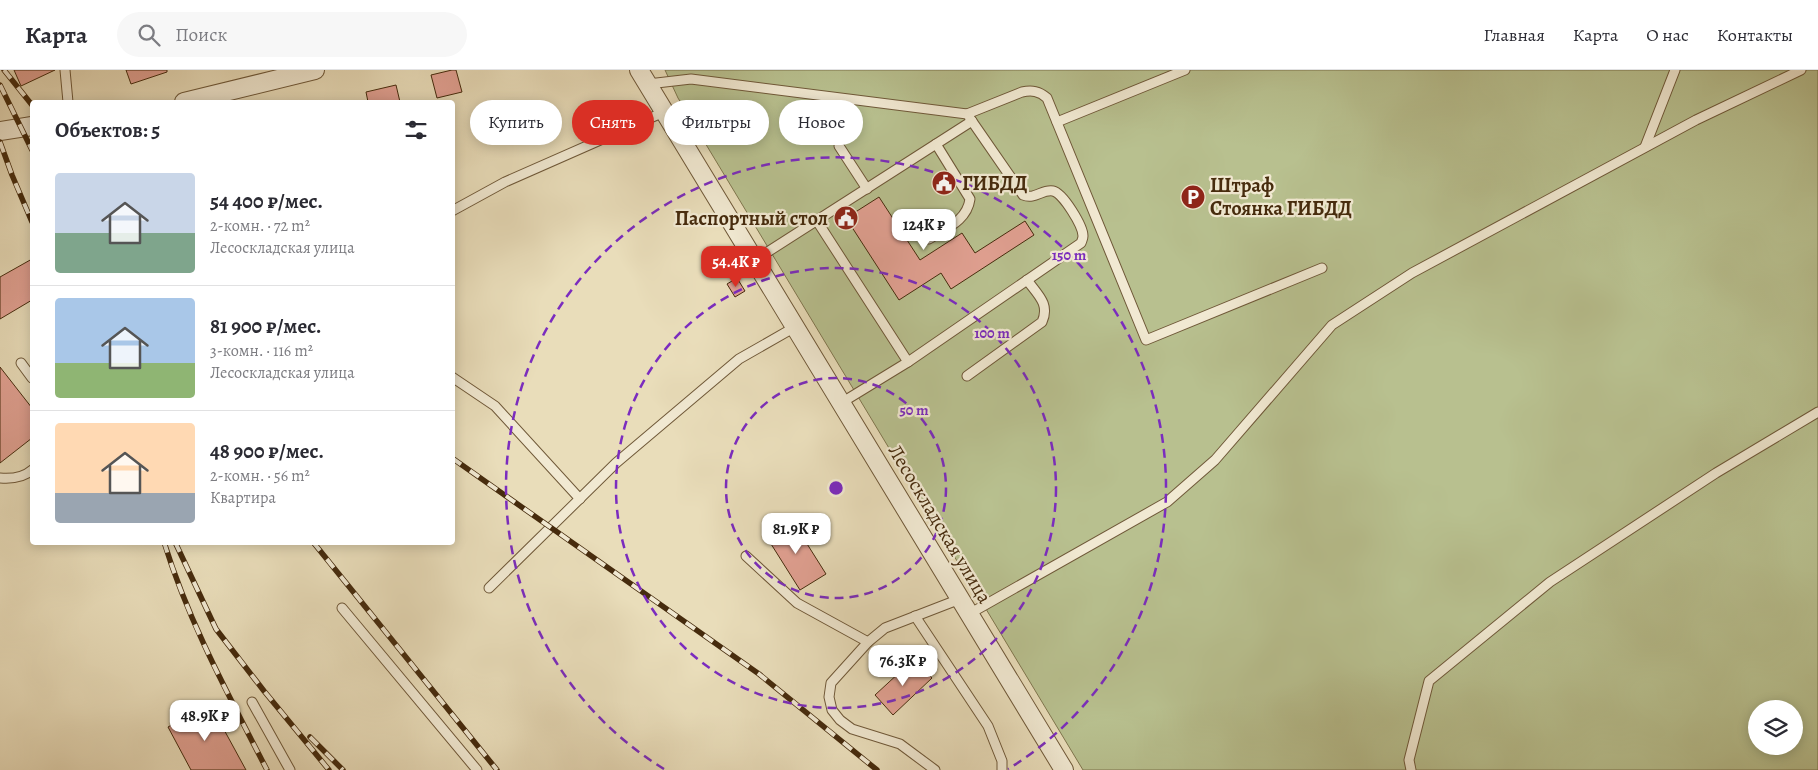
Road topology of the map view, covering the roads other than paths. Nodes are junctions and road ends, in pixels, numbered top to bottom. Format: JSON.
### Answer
{"nodes":[{"id":1,"x":65,"y":70,"type":"edge"},
{"id":2,"x":315,"y":70,"type":"edge"},
{"id":3,"x":1185,"y":70,"type":"edge"},
{"id":4,"x":1675,"y":70,"type":"edge"},
{"id":5,"x":1801,"y":70,"type":"edge"},
{"id":6,"x":645,"y":74,"type":"edge"},
{"id":7,"x":68,"y":100,"type":"edge"},
{"id":8,"x":192,"y":100,"type":"edge"},
{"id":9,"x":664,"y":112,"type":"joint"},
{"id":10,"x":969,"y":118,"type":"junction"},
{"id":11,"x":1057,"y":122,"type":"junction"},
{"id":12,"x":30,"y":126,"type":"edge"},
{"id":13,"x":0,"y":131,"type":"edge"},
{"id":14,"x":936,"y":144,"type":"junction"},
{"id":15,"x":684,"y":145,"type":"edge"},
{"id":16,"x":839,"y":146,"type":"dead end"},
{"id":17,"x":1645,"y":147,"type":"junction"},
{"id":18,"x":867,"y":189,"type":"junction"},
{"id":19,"x":455,"y":209,"type":"edge"},
{"id":20,"x":817,"y":221,"type":"junction"},
{"id":21,"x":929,"y":239,"type":"dead end"},
{"id":22,"x":755,"y":260,"type":"junction"},
{"id":23,"x":1322,"y":268,"type":"dead end"},
{"id":24,"x":1027,"y":280,"type":"junction"},
{"id":25,"x":795,"y":327,"type":"junction"},
{"id":26,"x":908,"y":362,"type":"junction"},
{"id":27,"x":21,"y":363,"type":"dead end"},
{"id":28,"x":30,"y":375,"type":"edge"},
{"id":29,"x":967,"y":376,"type":"dead end"},
{"id":30,"x":455,"y":379,"type":"edge"},
{"id":31,"x":841,"y":403,"type":"junction"},
{"id":32,"x":1818,"y":412,"type":"edge"},
{"id":33,"x":30,"y":472,"type":"edge"},
{"id":34,"x":0,"y":478,"type":"edge"},
{"id":35,"x":580,"y":499,"type":"junction"},
{"id":36,"x":746,"y":556,"type":"dead end"},
{"id":37,"x":489,"y":588,"type":"dead end"},
{"id":38,"x":965,"y":607,"type":"junction"},
{"id":39,"x":342,"y":608,"type":"dead end"},
{"id":40,"x":915,"y":616,"type":"junction"},
{"id":41,"x":868,"y":642,"type":"junction"},
{"id":42,"x":252,"y":702,"type":"dead end"},
{"id":43,"x":290,"y":770,"type":"edge"},
{"id":44,"x":477,"y":770,"type":"edge"},
{"id":45,"x":935,"y":770,"type":"edge"},
{"id":46,"x":1002,"y":770,"type":"edge"},
{"id":47,"x":1064,"y":770,"type":"edge"},
{"id":48,"x":1411,"y":770,"type":"edge"}],
"edges":[{"from":1,"to":7,"type":"lane"},
{"from":2,"to":8,"type":"street"},
{"from":3,"to":11,"type":"lane"},
{"from":4,"to":17,"type":"lane"},
{"from":5,"to":17,"type":"lane"},
{"from":6,"to":9,"type":"street","name":"Лесоскладская улица"},
{"from":6,"to":10,"type":"lane"},
{"from":9,"to":19,"type":"lane"},
{"from":10,"to":11,"type":"lane"},
{"from":10,"to":14,"type":"lane"},
{"from":10,"to":24,"type":"lane"},
{"from":11,"to":23,"type":"lane"},
{"from":12,"to":13,"type":"street"},
{"from":14,"to":18,"type":"lane"},
{"from":14,"to":21,"type":"lane"},
{"from":15,"to":22,"type":"street","name":"Лесоскладская улица"},
{"from":16,"to":18,"type":"lane"},
{"from":17,"to":38,"type":"lane"},
{"from":18,"to":20,"type":"lane"},
{"from":20,"to":22,"type":"lane"},
{"from":20,"to":26,"type":"lane"},
{"from":22,"to":25,"type":"street","name":"Лесоскладская улица"},
{"from":24,"to":26,"type":"lane"},
{"from":24,"to":29,"type":"lane"},
{"from":25,"to":31,"type":"street","name":"Лесоскладская улица"},
{"from":25,"to":35,"type":"lane"},
{"from":26,"to":31,"type":"lane"},
{"from":27,"to":28,"type":"lane"},
{"from":30,"to":35,"type":"lane"},
{"from":31,"to":38,"type":"street","name":"Лесоскладская улица"},
{"from":32,"to":48,"type":"lane"},
{"from":33,"to":34,"type":"lane"},
{"from":35,"to":37,"type":"lane"},
{"from":36,"to":41,"type":"lane"},
{"from":38,"to":40,"type":"lane"},
{"from":38,"to":47,"type":"street","name":"Лесоскладская улица"},
{"from":39,"to":44,"type":"lane"},
{"from":40,"to":41,"type":"lane"},
{"from":40,"to":46,"type":"lane"},
{"from":41,"to":45,"type":"lane"},
{"from":42,"to":43,"type":"lane"}]}
